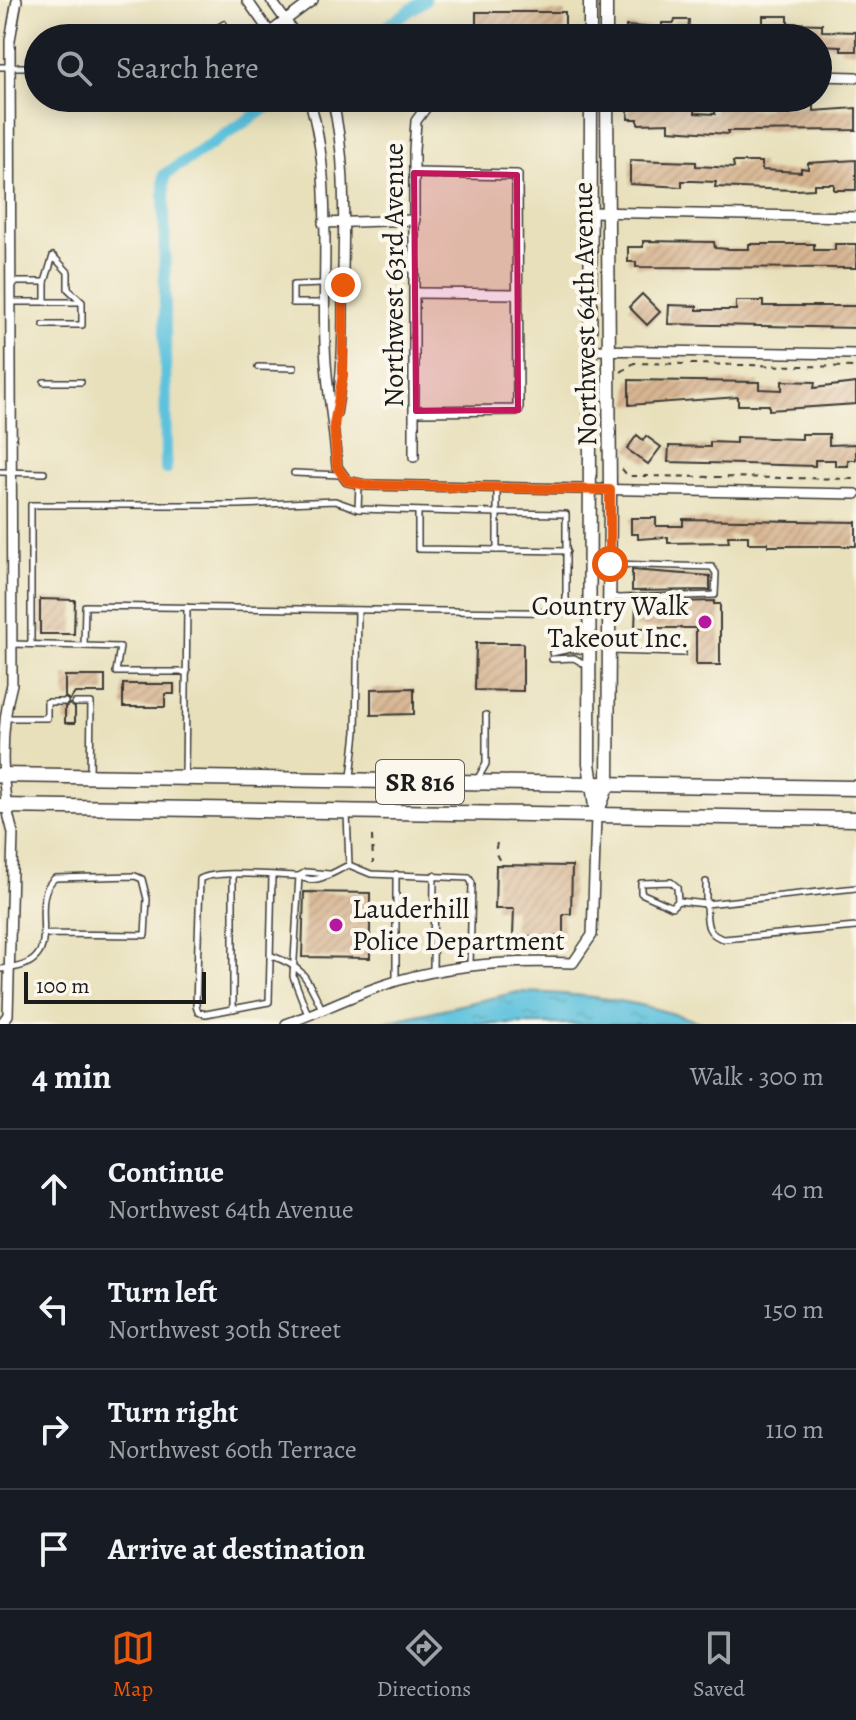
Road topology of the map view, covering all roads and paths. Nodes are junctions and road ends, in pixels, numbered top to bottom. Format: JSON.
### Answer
{"nodes":[{"id":1,"x":17,"y":0,"type":"edge"},
{"id":2,"x":247,"y":0,"type":"edge"},
{"id":3,"x":271,"y":0,"type":"edge"},
{"id":4,"x":313,"y":0,"type":"edge"},
{"id":5,"x":590,"y":0,"type":"edge"},
{"id":6,"x":606,"y":0,"type":"edge"},
{"id":7,"x":287,"y":20,"type":"junction"},
{"id":8,"x":264,"y":24,"type":"edge"},
{"id":9,"x":283,"y":24,"type":"edge"},
{"id":10,"x":289,"y":24,"type":"edge"},
{"id":11,"x":590,"y":24,"type":"edge"},
{"id":12,"x":606,"y":24,"type":"edge"},
{"id":13,"x":5,"y":40,"type":"edge"},
{"id":14,"x":5,"y":66,"type":"edge"},
{"id":15,"x":832,"y":76,"type":"edge"},
{"id":16,"x":856,"y":77,"type":"edge"},
{"id":17,"x":314,"y":112,"type":"edge"},
{"id":18,"x":336,"y":112,"type":"edge"},
{"id":19,"x":423,"y":112,"type":"edge"},
{"id":20,"x":591,"y":112,"type":"edge"},
{"id":21,"x":607,"y":112,"type":"edge"},
{"id":22,"x":6,"y":167,"type":"edge"},
{"id":23,"x":414,"y":173,"type":"junction"},
{"id":24,"x":590,"y":212,"type":"junction"},
{"id":25,"x":608,"y":213,"type":"junction"},
{"id":26,"x":856,"y":217,"type":"edge"},
{"id":27,"x":415,"y":220,"type":"junction"},
{"id":28,"x":323,"y":223,"type":"junction"},
{"id":29,"x":344,"y":223,"type":"junction"},
{"id":30,"x":12,"y":282,"type":"junction"},
{"id":31,"x":45,"y":282,"type":"junction"},
{"id":32,"x":324,"y":284,"type":"junction"},
{"id":33,"x":343,"y":285,"type":"junction"},
{"id":34,"x":416,"y":293,"type":"junction"},
{"id":35,"x":516,"y":294,"type":"junction"},
{"id":36,"x":0,"y":297,"type":"edge"},
{"id":37,"x":45,"y":301,"type":"junction"},
{"id":38,"x":12,"y":302,"type":"junction"},
{"id":39,"x":82,"y":302,"type":"junction"},
{"id":40,"x":324,"y":303,"type":"junction"},
{"id":41,"x":44,"y":325,"type":"dead end"},
{"id":42,"x":590,"y":350,"type":"junction"},
{"id":43,"x":609,"y":350,"type":"junction"},
{"id":44,"x":856,"y":354,"type":"edge"},
{"id":45,"x":258,"y":367,"type":"dead end"},
{"id":46,"x":856,"y":367,"type":"edge"},
{"id":47,"x":294,"y":368,"type":"dead end"},
{"id":48,"x":620,"y":377,"type":"dead end"},
{"id":49,"x":44,"y":382,"type":"dead end"},
{"id":50,"x":81,"y":382,"type":"dead end"},
{"id":51,"x":416,"y":411,"type":"junction"},
{"id":52,"x":0,"y":423,"type":"edge"},
{"id":53,"x":11,"y":423,"type":"junction"},
{"id":54,"x":334,"y":425,"type":"junction"},
{"id":55,"x":414,"y":457,"type":"dead end"},
{"id":56,"x":619,"y":466,"type":"dead end"},
{"id":57,"x":0,"y":472,"type":"edge"},
{"id":58,"x":12,"y":472,"type":"junction"},
{"id":59,"x":44,"y":473,"type":"dead end"},
{"id":60,"x":294,"y":473,"type":"dead end"},
{"id":61,"x":344,"y":478,"type":"junction"},
{"id":62,"x":856,"y":479,"type":"edge"},
{"id":63,"x":359,"y":484,"type":"junction"},
{"id":64,"x":497,"y":489,"type":"junction"},
{"id":65,"x":591,"y":489,"type":"junction"},
{"id":66,"x":610,"y":490,"type":"junction"},
{"id":67,"x":856,"y":494,"type":"edge"},
{"id":68,"x":0,"y":507,"type":"edge"},
{"id":69,"x":12,"y":507,"type":"junction"},
{"id":70,"x":358,"y":509,"type":"junction"},
{"id":71,"x":418,"y":511,"type":"junction"},
{"id":72,"x":497,"y":513,"type":"junction"},
{"id":73,"x":0,"y":540,"type":"edge"},
{"id":74,"x":12,"y":540,"type":"junction"},
{"id":75,"x":497,"y":550,"type":"junction"},
{"id":76,"x":567,"y":551,"type":"junction"},
{"id":77,"x":610,"y":564,"type":"junction"},
{"id":78,"x":0,"y":574,"type":"edge"},
{"id":79,"x":12,"y":574,"type":"junction"},
{"id":80,"x":609,"y":596,"type":"junction"},
{"id":81,"x":187,"y":607,"type":"junction"},
{"id":82,"x":358,"y":610,"type":"junction"},
{"id":83,"x":566,"y":613,"type":"junction"},
{"id":84,"x":591,"y":613,"type":"junction"},
{"id":85,"x":591,"y":627,"type":"junction"},
{"id":86,"x":12,"y":644,"type":"junction"},
{"id":87,"x":31,"y":644,"type":"junction"},
{"id":88,"x":84,"y":646,"type":"junction"},
{"id":89,"x":609,"y":651,"type":"junction"},
{"id":90,"x":592,"y":653,"type":"junction"},
{"id":91,"x":683,"y":653,"type":"dead end"},
{"id":92,"x":591,"y":667,"type":"junction"},
{"id":93,"x":187,"y":672,"type":"junction"},
{"id":94,"x":609,"y":673,"type":"junction"},
{"id":95,"x":65,"y":702,"type":"dead end"},
{"id":96,"x":75,"y":703,"type":"dead end"},
{"id":97,"x":1,"y":710,"type":"edge"},
{"id":98,"x":486,"y":715,"type":"dead end"},
{"id":99,"x":1,"y":775,"type":"edge"},
{"id":100,"x":90,"y":777,"type":"junction"},
{"id":101,"x":185,"y":778,"type":"junction"},
{"id":102,"x":351,"y":781,"type":"junction"},
{"id":103,"x":475,"y":782,"type":"junction"},
{"id":104,"x":590,"y":785,"type":"junction"},
{"id":105,"x":608,"y":785,"type":"junction"},
{"id":106,"x":856,"y":788,"type":"edge"},
{"id":107,"x":1,"y":807,"type":"edge"},
{"id":108,"x":347,"y":812,"type":"junction"},
{"id":109,"x":596,"y":816,"type":"junction"},
{"id":110,"x":856,"y":819,"type":"edge"},
{"id":111,"x":372,"y":836,"type":"dead end"},
{"id":112,"x":497,"y":843,"type":"dead end"},
{"id":113,"x":349,"y":865,"type":"junction"},
{"id":114,"x":502,"y":865,"type":"dead end"},
{"id":115,"x":373,"y":867,"type":"dead end"},
{"id":116,"x":396,"y":874,"type":"junction"},
{"id":117,"x":233,"y":875,"type":"junction"},
{"id":118,"x":272,"y":875,"type":"junction"},
{"id":119,"x":434,"y":875,"type":"junction"},
{"id":120,"x":299,"y":876,"type":"junction"},
{"id":121,"x":706,"y":882,"type":"dead end"},
{"id":122,"x":856,"y":888,"type":"edge"},
{"id":123,"x":678,"y":901,"type":"junction"},
{"id":124,"x":706,"y":904,"type":"junction"},
{"id":125,"x":856,"y":927,"type":"edge"},
{"id":126,"x":45,"y":934,"type":"junction"},
{"id":127,"x":272,"y":956,"type":"junction"},
{"id":128,"x":294,"y":964,"type":"junction"},
{"id":129,"x":470,"y":966,"type":"junction"},
{"id":130,"x":5,"y":969,"type":"edge"},
{"id":131,"x":433,"y":972,"type":"junction"},
{"id":132,"x":396,"y":981,"type":"junction"},
{"id":133,"x":233,"y":1009,"type":"junction"},
{"id":134,"x":322,"y":1010,"type":"junction"},
{"id":135,"x":308,"y":1016,"type":"junction"},
{"id":136,"x":1,"y":1024,"type":"edge"},
{"id":137,"x":286,"y":1024,"type":"edge"}],
"edges":[{"from":1,"to":13,"type":"street"},
{"from":2,"to":8,"type":"street"},
{"from":3,"to":7,"type":"street"},
{"from":4,"to":7,"type":"street"},
{"from":5,"to":11,"type":"street"},
{"from":6,"to":12,"type":"street"},
{"from":7,"to":9,"type":"street"},
{"from":7,"to":10,"type":"street"},
{"from":13,"to":14,"type":"street"},
{"from":14,"to":22,"type":"street"},
{"from":15,"to":16,"type":"street"},
{"from":17,"to":28,"type":"street"},
{"from":18,"to":29,"type":"street"},
{"from":19,"to":23,"type":"street","name":"Northwest 63rd Avenue"},
{"from":20,"to":24,"type":"street","name":"Northwest 64th Avenue"},
{"from":21,"to":25,"type":"street","name":"Northwest 64th Avenue"},
{"from":22,"to":30,"type":"street"},
{"from":23,"to":27,"type":"street","name":"Northwest 63rd Avenue"},
{"from":23,"to":35,"type":"street"},
{"from":24,"to":25,"type":"street"},
{"from":24,"to":42,"type":"street","name":"Northwest 64th Avenue"},
{"from":25,"to":26,"type":"street"},
{"from":25,"to":43,"type":"street","name":"Northwest 64th Avenue"},
{"from":27,"to":29,"type":"street"},
{"from":27,"to":34,"type":"street","name":"Northwest 63rd Avenue"},
{"from":28,"to":29,"type":"street"},
{"from":28,"to":32,"type":"street"},
{"from":29,"to":33,"type":"street"},
{"from":30,"to":31,"type":"lane"},
{"from":30,"to":38,"type":"street"},
{"from":31,"to":37,"type":"lane"},
{"from":31,"to":39,"type":"lane"},
{"from":32,"to":33,"type":"street"},
{"from":32,"to":40,"type":"street"},
{"from":32,"to":40,"type":"lane"},
{"from":33,"to":54,"type":"street"},
{"from":34,"to":35,"type":"street"},
{"from":34,"to":51,"type":"street","name":"Northwest 63rd Avenue"},
{"from":35,"to":51,"type":"street"},
{"from":36,"to":38,"type":"street"},
{"from":37,"to":38,"type":"lane"},
{"from":37,"to":39,"type":"lane"},
{"from":38,"to":53,"type":"street"},
{"from":39,"to":41,"type":"lane"},
{"from":40,"to":54,"type":"street"},
{"from":42,"to":43,"type":"street"},
{"from":42,"to":65,"type":"street","name":"Northwest 64th Avenue"},
{"from":43,"to":44,"type":"street"},
{"from":43,"to":66,"type":"street","name":"Northwest 64th Avenue"},
{"from":45,"to":47,"type":"lane"},
{"from":46,"to":48,"type":"path"},
{"from":49,"to":50,"type":"lane"},
{"from":51,"to":55,"type":"street","name":"Northwest 63rd Avenue"},
{"from":52,"to":53,"type":"street"},
{"from":53,"to":58,"type":"street"},
{"from":54,"to":61,"type":"street"},
{"from":56,"to":62,"type":"path"},
{"from":57,"to":58,"type":"lane"},
{"from":58,"to":59,"type":"lane"},
{"from":58,"to":69,"type":"street"},
{"from":60,"to":61,"type":"lane"},
{"from":61,"to":63,"type":"street"},
{"from":63,"to":64,"type":"street"},
{"from":63,"to":70,"type":"lane"},
{"from":64,"to":65,"type":"street"},
{"from":64,"to":72,"type":"lane"},
{"from":65,"to":66,"type":"street"},
{"from":65,"to":84,"type":"street","name":"Northwest 64th Avenue"},
{"from":66,"to":67,"type":"street"},
{"from":66,"to":77,"type":"street","name":"Northwest 64th Avenue"},
{"from":68,"to":69,"type":"lane"},
{"from":69,"to":74,"type":"street"},
{"from":70,"to":71,"type":"lane"},
{"from":70,"to":87,"type":"lane"},
{"from":71,"to":72,"type":"lane"},
{"from":71,"to":75,"type":"lane"},
{"from":72,"to":75,"type":"lane"},
{"from":72,"to":76,"type":"lane"},
{"from":73,"to":74,"type":"lane"},
{"from":74,"to":79,"type":"street"},
{"from":75,"to":76,"type":"lane"},
{"from":76,"to":83,"type":"lane"},
{"from":77,"to":80,"type":"street","name":"Northwest 64th Avenue"},
{"from":77,"to":80,"type":"lane"},
{"from":78,"to":79,"type":"lane"},
{"from":79,"to":86,"type":"street"},
{"from":80,"to":89,"type":"street","name":"Northwest 64th Avenue"},
{"from":81,"to":82,"type":"lane"},
{"from":81,"to":88,"type":"lane"},
{"from":81,"to":93,"type":"lane"},
{"from":82,"to":83,"type":"lane"},
{"from":82,"to":102,"type":"lane"},
{"from":83,"to":84,"type":"lane"},
{"from":84,"to":85,"type":"street","name":"Northwest 64th Avenue"},
{"from":85,"to":89,"type":"street"},
{"from":85,"to":90,"type":"street","name":"Northwest 64th Avenue"},
{"from":86,"to":87,"type":"lane"},
{"from":86,"to":97,"type":"street"},
{"from":87,"to":88,"type":"lane"},
{"from":88,"to":93,"type":"lane"},
{"from":89,"to":91,"type":"lane"},
{"from":89,"to":94,"type":"street","name":"Northwest 64th Avenue"},
{"from":90,"to":92,"type":"street","name":"Northwest 64th Avenue"},
{"from":90,"to":92,"type":"lane"},
{"from":90,"to":94,"type":"street"},
{"from":92,"to":104,"type":"street","name":"Northwest 64th Avenue"},
{"from":93,"to":101,"type":"lane"},
{"from":94,"to":105,"type":"street","name":"Northwest 64th Avenue"},
{"from":95,"to":97,"type":"lane"},
{"from":96,"to":100,"type":"lane"},
{"from":97,"to":99,"type":"street"},
{"from":98,"to":103,"type":"lane"},
{"from":99,"to":100,"type":"main road","number":"SR 816"},
{"from":99,"to":107,"type":"street"},
{"from":100,"to":101,"type":"main road","number":"SR 816"},
{"from":101,"to":102,"type":"main road","number":"SR 816"},
{"from":102,"to":103,"type":"main road","number":"SR 816"},
{"from":103,"to":104,"type":"main road","number":"SR 816"},
{"from":104,"to":105,"type":"main road","number":"SR 816"},
{"from":104,"to":109,"type":"street","name":"Northwest 64th Avenue"},
{"from":105,"to":106,"type":"main road","number":"SR 816"},
{"from":105,"to":109,"type":"street","name":"Northwest 64th Avenue"},
{"from":107,"to":108,"type":"main road","number":"SR 816"},
{"from":107,"to":130,"type":"street"},
{"from":108,"to":109,"type":"main road","number":"SR 816"},
{"from":108,"to":113,"type":"lane"},
{"from":109,"to":110,"type":"main road","number":"SR 816"},
{"from":109,"to":129,"type":"street"},
{"from":111,"to":115,"type":"path"},
{"from":112,"to":114,"type":"path"},
{"from":113,"to":116,"type":"lane"},
{"from":113,"to":120,"type":"lane"},
{"from":116,"to":119,"type":"lane"},
{"from":116,"to":132,"type":"lane"},
{"from":117,"to":118,"type":"lane"},
{"from":117,"to":133,"type":"lane"},
{"from":117,"to":133,"type":"lane"},
{"from":118,"to":120,"type":"lane"},
{"from":118,"to":127,"type":"lane"},
{"from":119,"to":129,"type":"lane"},
{"from":119,"to":131,"type":"lane"},
{"from":120,"to":128,"type":"lane"},
{"from":121,"to":124,"type":"lane"},
{"from":122,"to":124,"type":"lane"},
{"from":123,"to":123,"type":"lane"},
{"from":123,"to":124,"type":"lane"},
{"from":124,"to":125,"type":"lane"},
{"from":126,"to":126,"type":"lane"},
{"from":126,"to":130,"type":"lane"},
{"from":127,"to":128,"type":"lane"},
{"from":127,"to":133,"type":"lane"},
{"from":128,"to":134,"type":"lane"},
{"from":128,"to":135,"type":"lane"},
{"from":129,"to":131,"type":"street"},
{"from":130,"to":136,"type":"street"},
{"from":131,"to":132,"type":"street"},
{"from":132,"to":134,"type":"street"},
{"from":134,"to":135,"type":"street"},
{"from":135,"to":137,"type":"street"}]}
